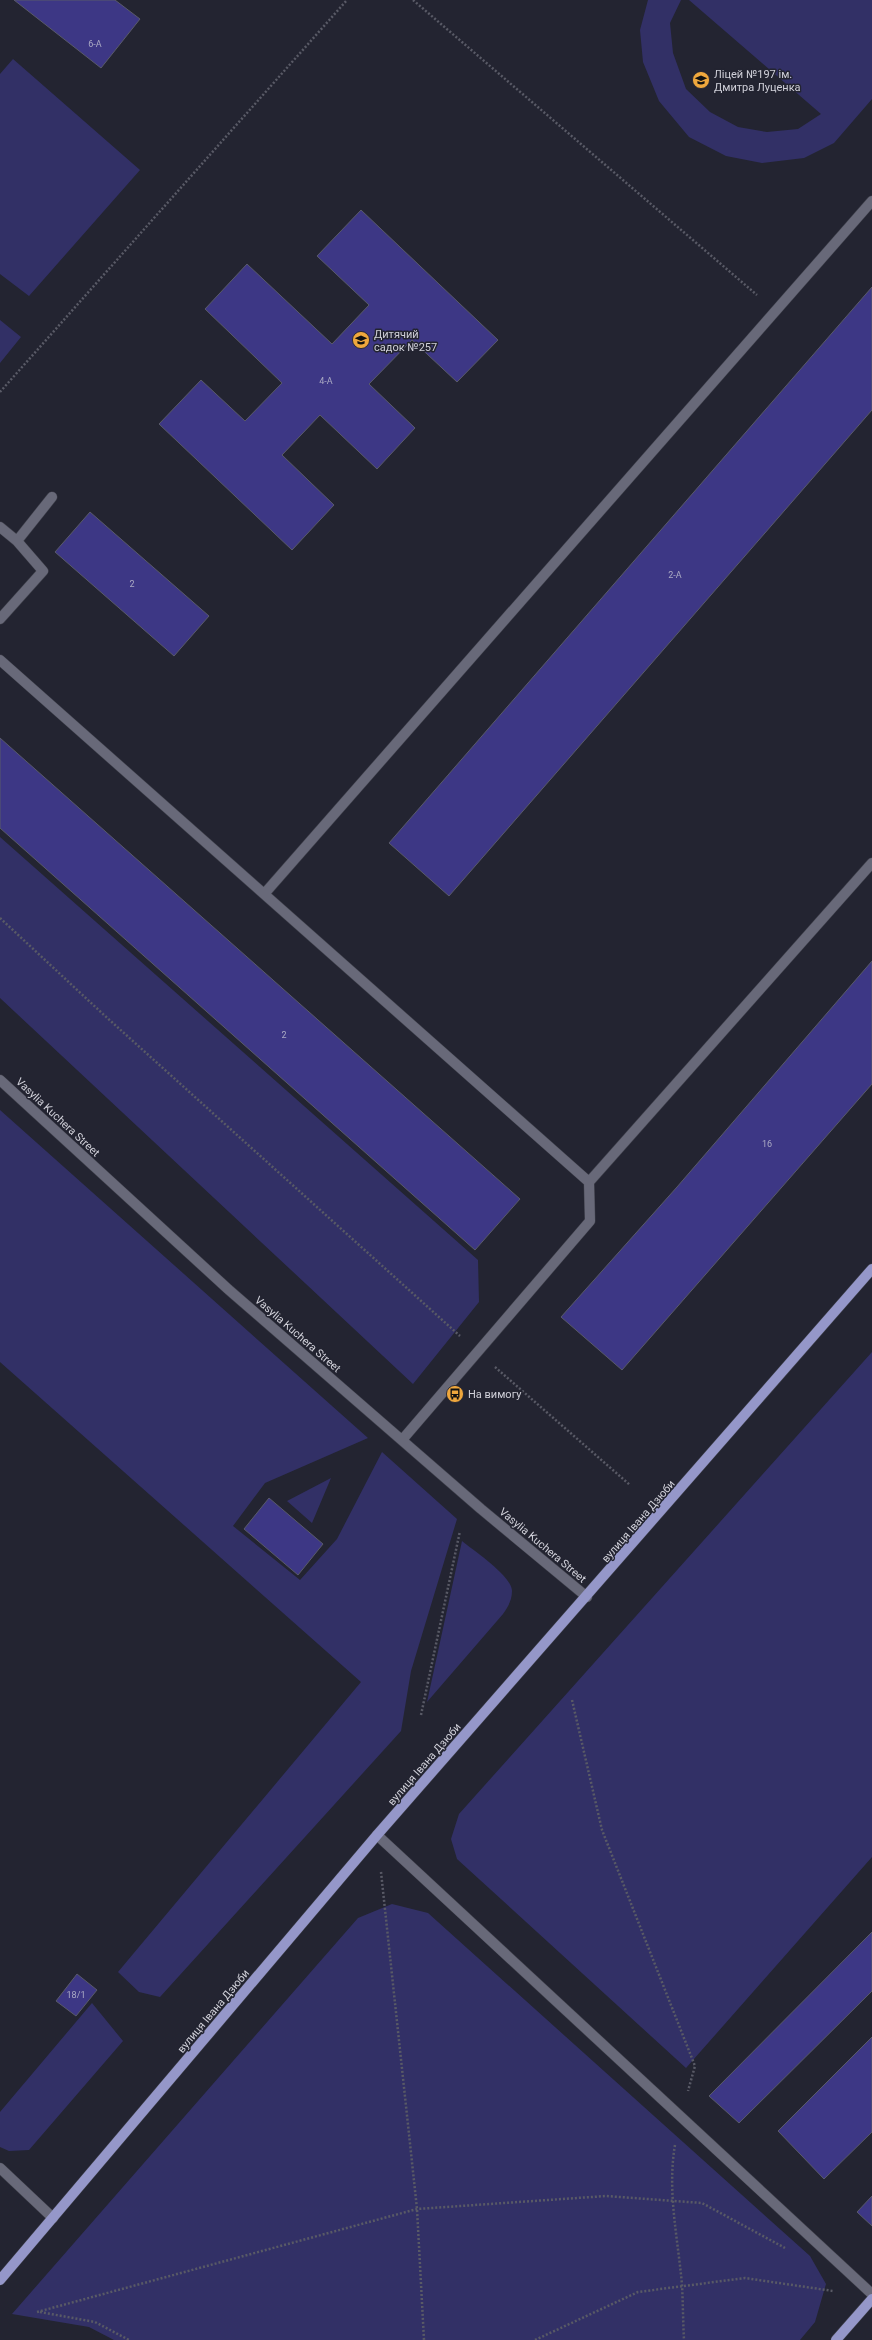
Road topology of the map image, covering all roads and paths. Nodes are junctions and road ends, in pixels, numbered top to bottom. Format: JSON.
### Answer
{"nodes":[{"id":1,"x":347,"y":0,"type":"edge"},
{"id":2,"x":413,"y":0,"type":"edge"},
{"id":3,"x":872,"y":201,"type":"edge"},
{"id":4,"x":776,"y":311,"type":"junction"},
{"id":5,"x":0,"y":392,"type":"edge"},
{"id":6,"x":52,"y":498,"type":"dead end"},
{"id":7,"x":0,"y":527,"type":"edge"},
{"id":8,"x":17,"y":540,"type":"junction"},
{"id":9,"x":0,"y":619,"type":"edge"},
{"id":10,"x":0,"y":660,"type":"edge"},
{"id":11,"x":872,"y":863,"type":"edge"},
{"id":12,"x":265,"y":893,"type":"junction"},
{"id":13,"x":0,"y":918,"type":"edge"},
{"id":14,"x":0,"y":1080,"type":"edge"},
{"id":15,"x":589,"y":1182,"type":"junction"},
{"id":16,"x":872,"y":1269,"type":"edge"},
{"id":17,"x":478,"y":1352,"type":"junction"},
{"id":18,"x":402,"y":1440,"type":"junction"},
{"id":19,"x":630,"y":1485,"type":"dead end"},
{"id":20,"x":460,"y":1531,"type":"dead end"},
{"id":21,"x":587,"y":1597,"type":"junction"},
{"id":22,"x":572,"y":1700,"type":"dead end"},
{"id":23,"x":421,"y":1715,"type":"dead end"},
{"id":24,"x":377,"y":1836,"type":"junction"},
{"id":25,"x":680,"y":2116,"type":"junction"},
{"id":26,"x":0,"y":2168,"type":"edge"},
{"id":27,"x":673,"y":2201,"type":"junction"},
{"id":28,"x":416,"y":2209,"type":"junction"},
{"id":29,"x":53,"y":2218,"type":"junction"},
{"id":30,"x":790,"y":2251,"type":"dead end"},
{"id":31,"x":0,"y":2280,"type":"edge"},
{"id":32,"x":682,"y":2286,"type":"junction"},
{"id":33,"x":834,"y":2291,"type":"dead end"},
{"id":34,"x":872,"y":2294,"type":"edge"},
{"id":35,"x":872,"y":2299,"type":"edge"},
{"id":36,"x":129,"y":2340,"type":"edge"},
{"id":37,"x":424,"y":2340,"type":"edge"},
{"id":38,"x":535,"y":2340,"type":"edge"},
{"id":39,"x":684,"y":2340,"type":"edge"},
{"id":40,"x":836,"y":2340,"type":"edge"}],
"edges":[{"from":1,"to":5,"type":"path"},
{"from":2,"to":4,"type":"path"},
{"from":3,"to":4,"type":"street"},
{"from":4,"to":12,"type":"street"},
{"from":6,"to":8,"type":"street"},
{"from":7,"to":8,"type":"street"},
{"from":8,"to":9,"type":"street"},
{"from":10,"to":12,"type":"street"},
{"from":11,"to":15,"type":"street"},
{"from":12,"to":15,"type":"street"},
{"from":13,"to":17,"type":"path"},
{"from":14,"to":18,"type":"street","name":"Vasylia Kuchera Street"},
{"from":15,"to":17,"type":"street"},
{"from":16,"to":21,"type":"main road","name":"вулиця Івана Дзюби"},
{"from":17,"to":18,"type":"street"},
{"from":17,"to":19,"type":"path"},
{"from":18,"to":21,"type":"street","name":"Vasylia Kuchera Street"},
{"from":20,"to":23,"type":"path"},
{"from":21,"to":24,"type":"main road","name":"вулиця Івана Дзюби"},
{"from":22,"to":25,"type":"path"},
{"from":24,"to":25,"type":"street"},
{"from":24,"to":28,"type":"path"},
{"from":24,"to":29,"type":"main road","name":"вулиця Івана Дзюби"},
{"from":25,"to":27,"type":"path"},
{"from":25,"to":34,"type":"street"},
{"from":26,"to":29,"type":"street"},
{"from":27,"to":28,"type":"path"},
{"from":27,"to":30,"type":"path"},
{"from":27,"to":32,"type":"path"},
{"from":28,"to":36,"type":"path"},
{"from":28,"to":37,"type":"path"},
{"from":29,"to":31,"type":"main road","name":"вулиця Івана Дзюби"},
{"from":32,"to":33,"type":"path"},
{"from":32,"to":38,"type":"path"},
{"from":32,"to":39,"type":"path"},
{"from":35,"to":40,"type":"main road"}]}
